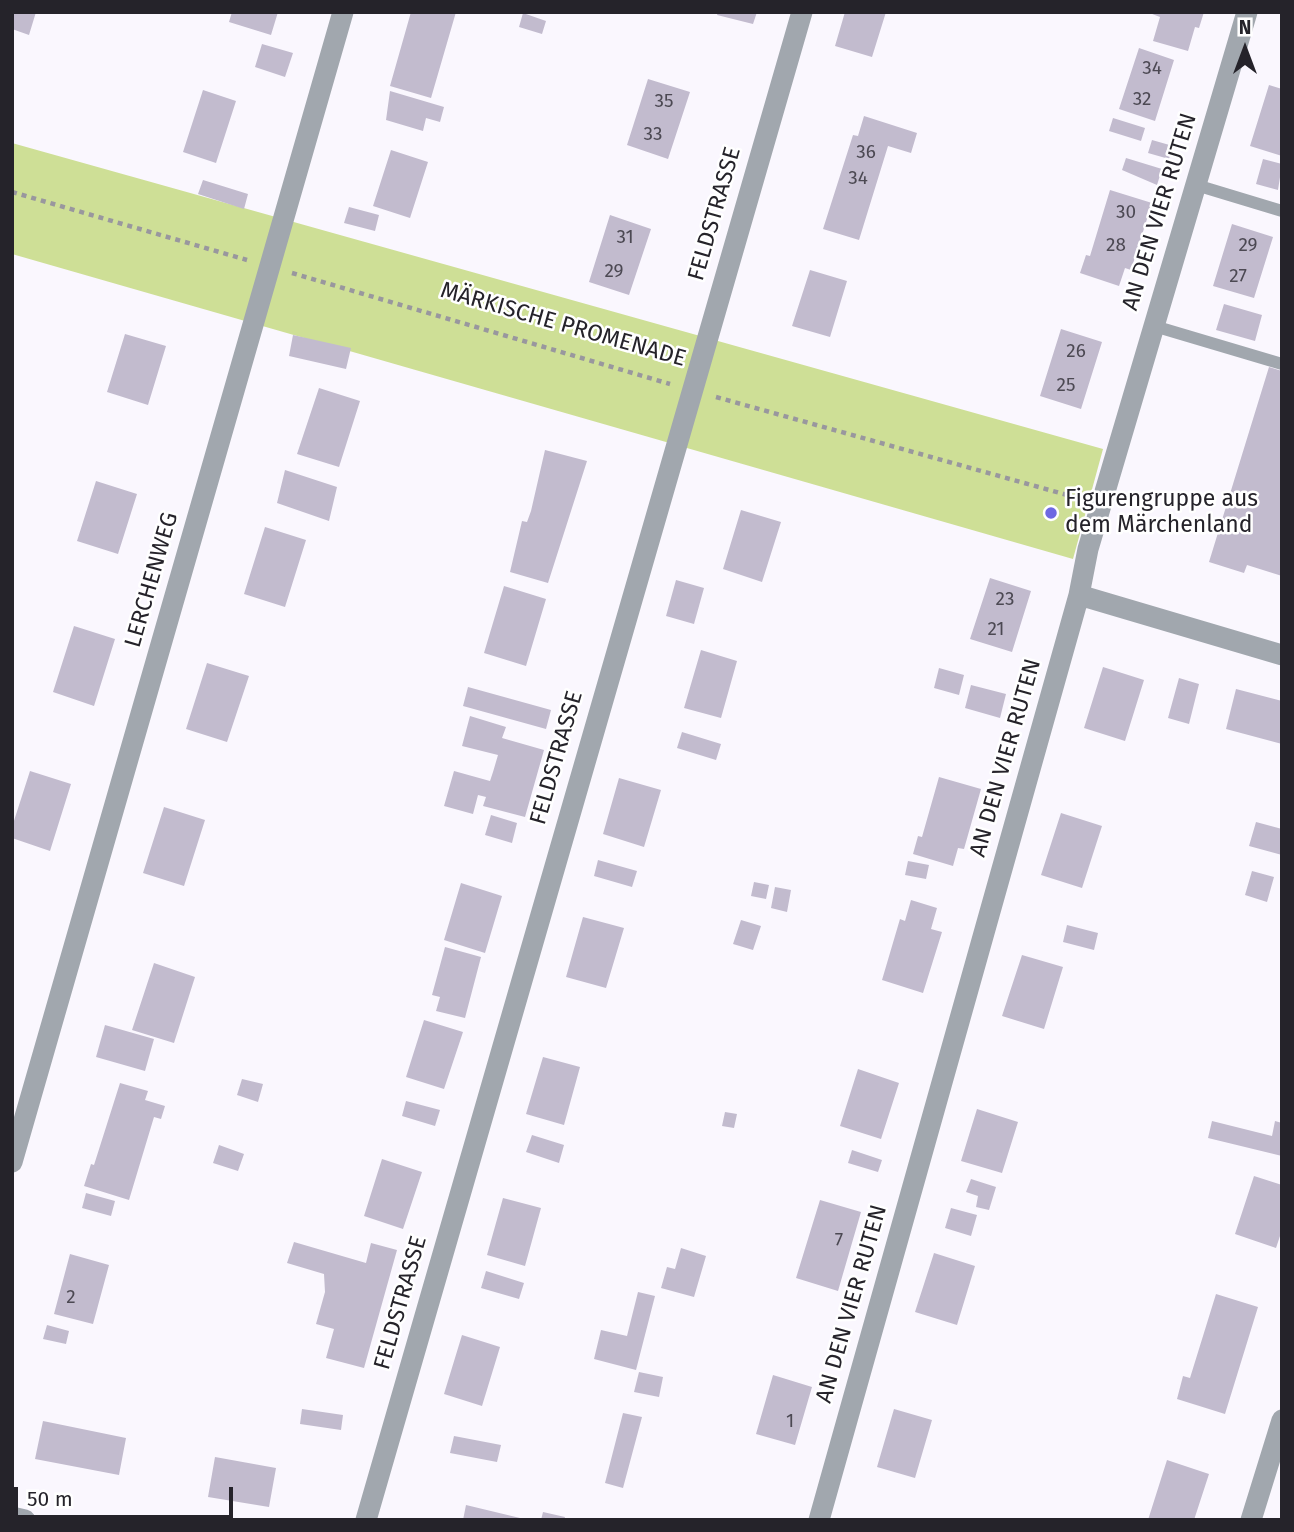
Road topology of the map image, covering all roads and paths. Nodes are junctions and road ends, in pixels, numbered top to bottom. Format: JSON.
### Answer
{"nodes":[{"id":1,"x":343,"y":12,"type":"edge"},
{"id":2,"x":802,"y":12,"type":"edge"},
{"id":3,"x":1247,"y":12,"type":"edge"},
{"id":4,"x":1196,"y":185,"type":"junction"},
{"id":5,"x":12,"y":192,"type":"edge"},
{"id":6,"x":1282,"y":211,"type":"edge"},
{"id":7,"x":269,"y":267,"type":"junction"},
{"id":8,"x":1154,"y":326,"type":"junction"},
{"id":9,"x":1282,"y":364,"type":"edge"},
{"id":10,"x":691,"y":390,"type":"junction"},
{"id":11,"x":1101,"y":505,"type":"junction"},
{"id":12,"x":1079,"y":595,"type":"junction"},
{"id":13,"x":1282,"y":655,"type":"edge"},
{"id":14,"x":12,"y":1162,"type":"edge"},
{"id":15,"x":1282,"y":1420,"type":"edge"},
{"id":16,"x":12,"y":1517,"type":"edge"},
{"id":17,"x":26,"y":1520,"type":"edge"},
{"id":18,"x":366,"y":1520,"type":"edge"},
{"id":19,"x":819,"y":1520,"type":"edge"},
{"id":20,"x":1251,"y":1520,"type":"edge"}],
"edges":[{"from":1,"to":7,"type":"street","name":"LERCHENWEG"},
{"from":2,"to":10,"type":"street","name":"FELDSTRASSE"},
{"from":3,"to":4,"type":"street","name":"AN DEN VIER RUTEN"},
{"from":4,"to":6,"type":"lane"},
{"from":4,"to":8,"type":"street","name":"AN DEN VIER RUTEN"},
{"from":5,"to":7,"type":"path","name":"MÄRKISCHE PROMENADE"},
{"from":7,"to":10,"type":"path","name":"MÄRKISCHE PROMENADE"},
{"from":7,"to":14,"type":"street","name":"LERCHENWEG"},
{"from":8,"to":9,"type":"lane"},
{"from":8,"to":11,"type":"street","name":"AN DEN VIER RUTEN"},
{"from":10,"to":11,"type":"path","name":"MÄRKISCHE PROMENADE"},
{"from":10,"to":18,"type":"street","name":"FELDSTRASSE"},
{"from":11,"to":12,"type":"street","name":"AN DEN VIER RUTEN"},
{"from":12,"to":13,"type":"street"},
{"from":12,"to":19,"type":"street","name":"AN DEN VIER RUTEN"},
{"from":15,"to":20,"type":"street"},
{"from":16,"to":17,"type":"street"}]}
